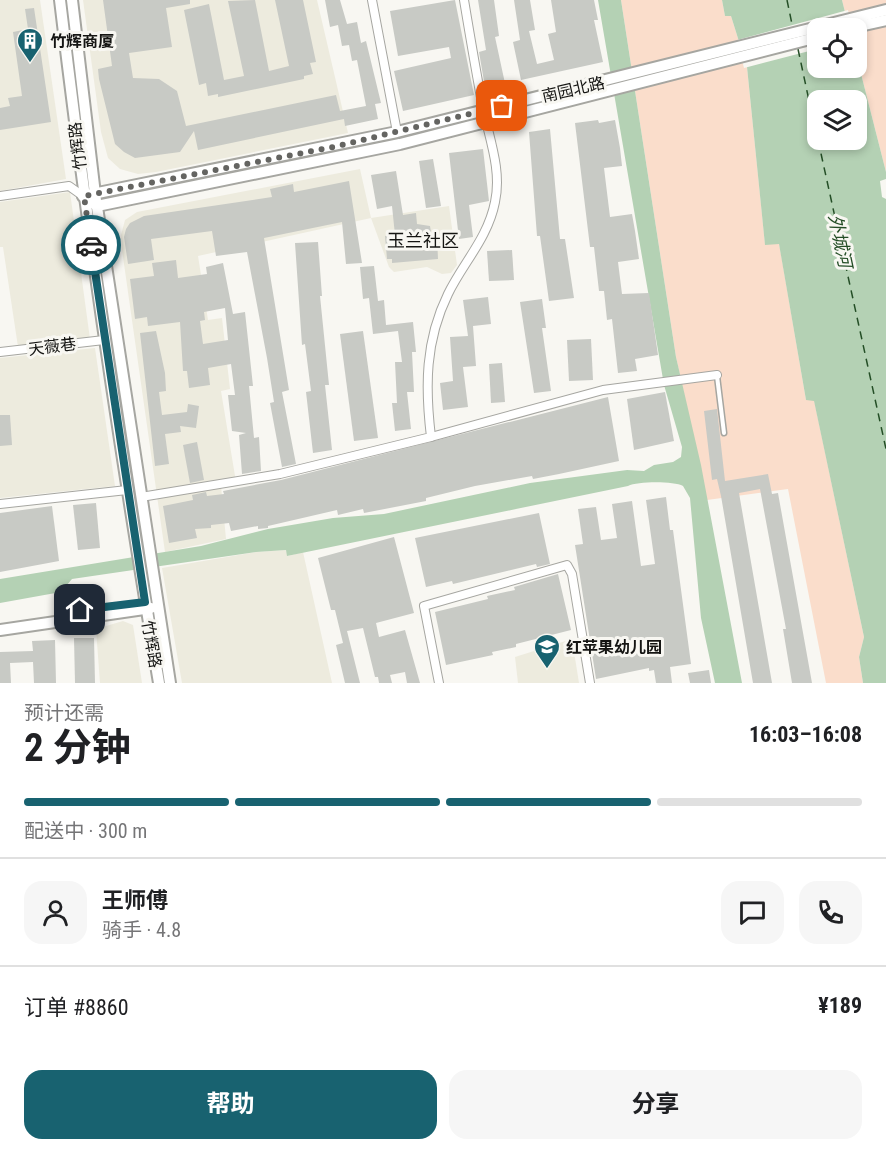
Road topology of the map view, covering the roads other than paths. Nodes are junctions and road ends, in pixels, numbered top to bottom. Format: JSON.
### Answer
{"nodes":[{"id":1,"x":60,"y":0,"type":"edge"},
{"id":2,"x":72,"y":0,"type":"edge"},
{"id":3,"x":372,"y":0,"type":"edge"},
{"id":4,"x":464,"y":0,"type":"edge"},
{"id":5,"x":886,"y":10,"type":"edge"},
{"id":6,"x":886,"y":20,"type":"edge"},
{"id":7,"x":867,"y":24,"type":"edge"},
{"id":8,"x":807,"y":40,"type":"edge"},
{"id":9,"x":595,"y":89,"type":"junction"},
{"id":10,"x":484,"y":111,"type":"junction"},
{"id":11,"x":487,"y":122,"type":"junction"},
{"id":12,"x":397,"y":132,"type":"junction"},
{"id":13,"x":89,"y":195,"type":"junction"},
{"id":14,"x":0,"y":196,"type":"edge"},
{"id":15,"x":97,"y":206,"type":"junction"},
{"id":16,"x":105,"y":340,"type":"junction"},
{"id":17,"x":0,"y":352,"type":"edge"},
{"id":18,"x":717,"y":375,"type":"joint"},
{"id":19,"x":724,"y":433,"type":"dead end"},
{"id":20,"x":431,"y":437,"type":"junction"},
{"id":21,"x":127,"y":490,"type":"junction"},
{"id":22,"x":141,"y":497,"type":"junction"},
{"id":23,"x":0,"y":504,"type":"edge"},
{"id":24,"x":152,"y":605,"type":"junction"},
{"id":25,"x":0,"y":623,"type":"edge"},
{"id":26,"x":0,"y":630,"type":"edge"},
{"id":27,"x":159,"y":683,"type":"edge"},
{"id":28,"x":170,"y":683,"type":"edge"},
{"id":29,"x":439,"y":683,"type":"edge"},
{"id":30,"x":590,"y":683,"type":"edge"}],
"edges":[{"from":1,"to":13,"type":"main road","name":"竹辉路"},
{"from":2,"to":13,"type":"main road","name":"竹辉路"},
{"from":3,"to":12,"type":"street"},
{"from":4,"to":10,"type":"street"},
{"from":5,"to":9,"type":"main road","name":"南园北路"},
{"from":6,"to":7,"type":"main road"},
{"from":8,"to":9,"type":"main road","name":"南园北路"},
{"from":9,"to":10,"type":"main road","name":"南园北路"},
{"from":9,"to":11,"type":"main road","name":"南园北路"},
{"from":10,"to":11,"type":"street"},
{"from":10,"to":12,"type":"main road","name":"南园北路"},
{"from":11,"to":15,"type":"main road","name":"南园北路"},
{"from":11,"to":20,"type":"street"},
{"from":12,"to":13,"type":"main road","name":"南园北路"},
{"from":13,"to":14,"type":"street"},
{"from":13,"to":15,"type":"main road"},
{"from":13,"to":16,"type":"main road","name":"竹辉路"},
{"from":15,"to":22,"type":"main road","name":"竹辉路"},
{"from":16,"to":17,"type":"street","name":"天薇巷"},
{"from":16,"to":21,"type":"main road","name":"竹辉路"},
{"from":18,"to":19,"type":"lane"},
{"from":18,"to":20,"type":"street"},
{"from":20,"to":22,"type":"street"},
{"from":21,"to":23,"type":"street"},
{"from":21,"to":24,"type":"main road","name":"竹辉路"},
{"from":22,"to":24,"type":"main road","name":"竹辉路"},
{"from":24,"to":25,"type":"main road"},
{"from":24,"to":26,"type":"main road"},
{"from":24,"to":27,"type":"main road","name":"竹辉路"},
{"from":24,"to":28,"type":"main road","name":"竹辉路"},
{"from":29,"to":30,"type":"street"}]}
